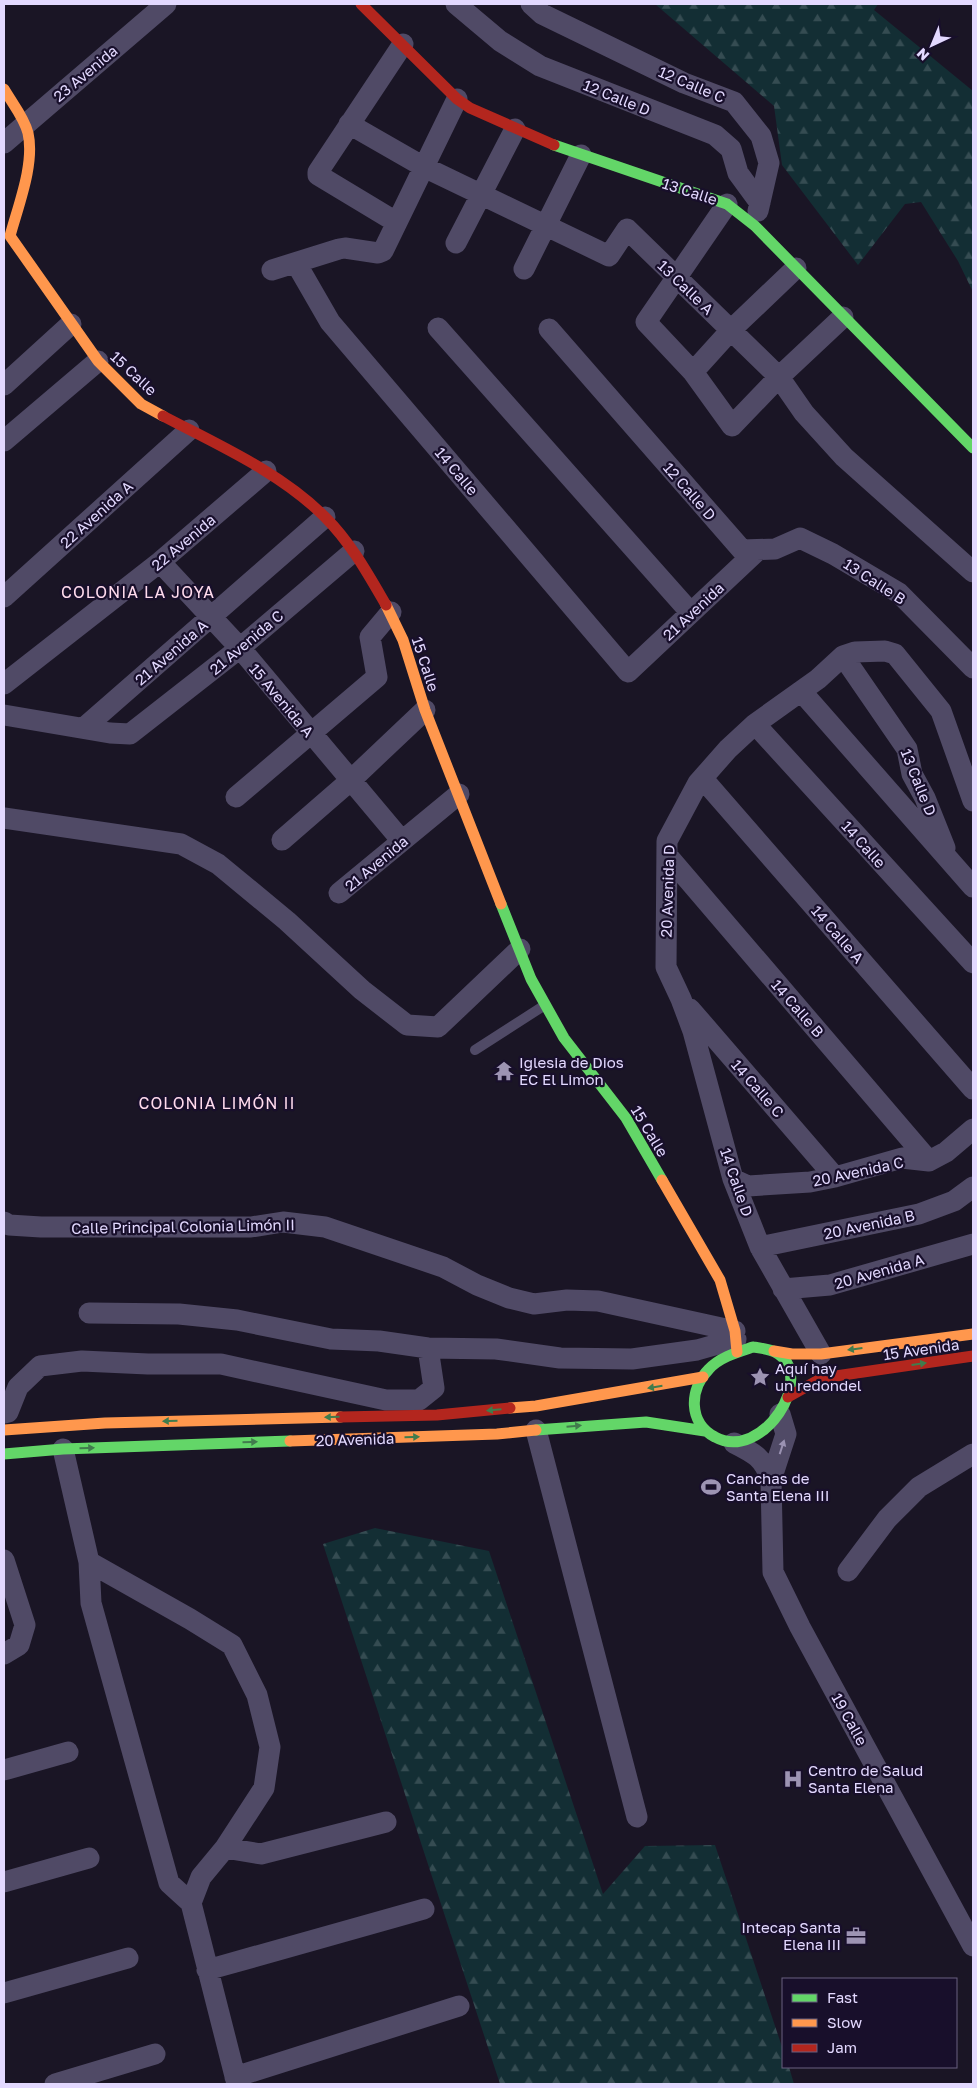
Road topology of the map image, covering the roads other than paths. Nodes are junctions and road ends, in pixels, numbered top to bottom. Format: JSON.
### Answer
{"nodes":[{"id":1,"x":166,"y":4,"type":"edge"},
{"id":2,"x":361,"y":4,"type":"edge"},
{"id":3,"x":456,"y":4,"type":"edge"},
{"id":4,"x":531,"y":4,"type":"edge"},
{"id":5,"x":403,"y":44,"type":"junction"},
{"id":6,"x":4,"y":89,"type":"edge"},
{"id":7,"x":457,"y":99,"type":"junction"},
{"id":8,"x":25,"y":124,"type":"junction"},
{"id":9,"x":349,"y":124,"type":"junction"},
{"id":10,"x":515,"y":129,"type":"junction"},
{"id":11,"x":4,"y":143,"type":"edge"},
{"id":12,"x":581,"y":155,"type":"junction"},
{"id":13,"x":424,"y":167,"type":"junction"},
{"id":14,"x":481,"y":195,"type":"junction"},
{"id":15,"x":760,"y":203,"type":"junction"},
{"id":16,"x":727,"y":204,"type":"junction"},
{"id":17,"x":396,"y":222,"type":"junction"},
{"id":18,"x":545,"y":225,"type":"junction"},
{"id":19,"x":755,"y":226,"type":"junction"},
{"id":20,"x":7,"y":239,"type":"edge"},
{"id":21,"x":456,"y":243,"type":"dead end"},
{"id":22,"x":296,"y":263,"type":"junction"},
{"id":23,"x":796,"y":268,"type":"junction"},
{"id":24,"x":524,"y":269,"type":"dead end"},
{"id":25,"x":272,"y":270,"type":"dead end"},
{"id":26,"x":677,"y":278,"type":"junction"},
{"id":27,"x":843,"y":317,"type":"junction"},
{"id":28,"x":71,"y":324,"type":"junction"},
{"id":29,"x":438,"y":328,"type":"dead end"},
{"id":30,"x":549,"y":329,"type":"dead end"},
{"id":31,"x":731,"y":330,"type":"junction"},
{"id":32,"x":98,"y":361,"type":"junction"},
{"id":33,"x":693,"y":372,"type":"junction"},
{"id":34,"x":780,"y":377,"type":"junction"},
{"id":35,"x":4,"y":385,"type":"edge"},
{"id":36,"x":189,"y":430,"type":"junction"},
{"id":37,"x":4,"y":441,"type":"edge"},
{"id":38,"x":973,"y":448,"type":"edge"},
{"id":39,"x":266,"y":471,"type":"junction"},
{"id":40,"x":325,"y":517,"type":"junction"},
{"id":41,"x":758,"y":550,"type":"junction"},
{"id":42,"x":354,"y":551,"type":"junction"},
{"id":43,"x":160,"y":562,"type":"junction"},
{"id":44,"x":973,"y":572,"type":"edge"},
{"id":45,"x":4,"y":597,"type":"edge"},
{"id":46,"x":391,"y":612,"type":"junction"},
{"id":47,"x":691,"y":612,"type":"junction"},
{"id":48,"x":212,"y":617,"type":"junction"},
{"id":49,"x":240,"y":648,"type":"junction"},
{"id":50,"x":849,"y":654,"type":"junction"},
{"id":51,"x":973,"y":668,"type":"edge"},
{"id":52,"x":628,"y":672,"type":"joint"},
{"id":53,"x":4,"y":684,"type":"edge"},
{"id":54,"x":801,"y":691,"type":"junction"},
{"id":55,"x":425,"y":710,"type":"junction"},
{"id":56,"x":4,"y":715,"type":"edge"},
{"id":57,"x":755,"y":724,"type":"junction"},
{"id":58,"x":85,"y":727,"type":"junction"},
{"id":59,"x":311,"y":735,"type":"junction"},
{"id":60,"x":702,"y":779,"type":"junction"},
{"id":61,"x":350,"y":781,"type":"junction"},
{"id":62,"x":459,"y":794,"type":"junction"},
{"id":63,"x":236,"y":797,"type":"dead end"},
{"id":64,"x":973,"y":801,"type":"edge"},
{"id":65,"x":4,"y":818,"type":"edge"},
{"id":66,"x":282,"y":840,"type":"dead end"},
{"id":67,"x":402,"y":841,"type":"junction"},
{"id":68,"x":667,"y":855,"type":"junction"},
{"id":69,"x":951,"y":863,"type":"junction"},
{"id":70,"x":973,"y":887,"type":"edge"},
{"id":71,"x":339,"y":893,"type":"dead end"},
{"id":72,"x":520,"y":949,"type":"junction"},
{"id":73,"x":973,"y":963,"type":"edge"},
{"id":74,"x":681,"y":999,"type":"junction"},
{"id":75,"x":546,"y":1004,"type":"junction"},
{"id":76,"x":475,"y":1050,"type":"dead end"},
{"id":77,"x":973,"y":1089,"type":"edge"},
{"id":78,"x":973,"y":1129,"type":"edge"},
{"id":79,"x":930,"y":1161,"type":"junction"},
{"id":80,"x":835,"y":1177,"type":"junction"},
{"id":81,"x":733,"y":1178,"type":"junction"},
{"id":82,"x":973,"y":1187,"type":"edge"},
{"id":83,"x":4,"y":1222,"type":"edge"},
{"id":84,"x":973,"y":1244,"type":"edge"},
{"id":85,"x":760,"y":1247,"type":"junction"},
{"id":86,"x":783,"y":1289,"type":"junction"},
{"id":87,"x":90,"y":1313,"type":"dead end"},
{"id":88,"x":973,"y":1334,"type":"edge"},
{"id":89,"x":736,"y":1341,"type":"junction"},
{"id":90,"x":428,"y":1348,"type":"junction"},
{"id":91,"x":774,"y":1351,"type":"junction"},
{"id":92,"x":821,"y":1354,"type":"junction"},
{"id":93,"x":973,"y":1356,"type":"edge"},
{"id":94,"x":703,"y":1377,"type":"junction"},
{"id":95,"x":784,"y":1405,"type":"junction"},
{"id":96,"x":4,"y":1413,"type":"edge"},
{"id":97,"x":4,"y":1430,"type":"edge"},
{"id":98,"x":536,"y":1430,"type":"junction"},
{"id":99,"x":705,"y":1431,"type":"junction"},
{"id":100,"x":734,"y":1443,"type":"junction"},
{"id":101,"x":63,"y":1449,"type":"junction"},
{"id":102,"x":4,"y":1454,"type":"edge"},
{"id":103,"x":973,"y":1454,"type":"edge"},
{"id":104,"x":771,"y":1480,"type":"junction"},
{"id":105,"x":4,"y":1560,"type":"edge"},
{"id":106,"x":89,"y":1562,"type":"junction"},
{"id":107,"x":848,"y":1571,"type":"dead end"},
{"id":108,"x":4,"y":1654,"type":"edge"},
{"id":109,"x":68,"y":1752,"type":"dead end"},
{"id":110,"x":4,"y":1770,"type":"edge"},
{"id":111,"x":637,"y":1817,"type":"dead end"},
{"id":112,"x":386,"y":1822,"type":"dead end"},
{"id":113,"x":225,"y":1848,"type":"junction"},
{"id":114,"x":89,"y":1858,"type":"dead end"},
{"id":115,"x":4,"y":1882,"type":"edge"},
{"id":116,"x":191,"y":1903,"type":"junction"},
{"id":117,"x":424,"y":1909,"type":"dead end"},
{"id":118,"x":973,"y":1946,"type":"edge"},
{"id":119,"x":128,"y":1958,"type":"dead end"},
{"id":120,"x":207,"y":1970,"type":"junction"},
{"id":121,"x":4,"y":1993,"type":"edge"},
{"id":122,"x":459,"y":2006,"type":"dead end"},
{"id":123,"x":155,"y":2054,"type":"dead end"},
{"id":124,"x":236,"y":2081,"type":"edge"},
{"id":125,"x":55,"y":2084,"type":"edge"}],
"edges":[{"from":1,"to":8,"type":"street","name":"23 Avenida"},
{"from":2,"to":5,"type":"street","name":"13 Calle"},
{"from":3,"to":15,"type":"street","name":"12 Calle D"},
{"from":4,"to":15,"type":"street","name":"12 Calle C"},
{"from":5,"to":7,"type":"street","name":"13 Calle"},
{"from":5,"to":9,"type":"street"},
{"from":6,"to":8,"type":"street","name":"15 Calle"},
{"from":7,"to":10,"type":"street","name":"13 Calle"},
{"from":7,"to":13,"type":"street"},
{"from":8,"to":11,"type":"street","name":"23 Avenida"},
{"from":8,"to":20,"type":"street","name":"15 Calle"},
{"from":9,"to":13,"type":"street","name":"13 Calle A"},
{"from":9,"to":17,"type":"street"},
{"from":10,"to":12,"type":"street","name":"13 Calle"},
{"from":10,"to":14,"type":"street"},
{"from":12,"to":16,"type":"street","name":"13 Calle"},
{"from":12,"to":18,"type":"street"},
{"from":13,"to":14,"type":"street","name":"13 Calle A"},
{"from":13,"to":17,"type":"street"},
{"from":14,"to":18,"type":"street","name":"13 Calle A"},
{"from":14,"to":21,"type":"street"},
{"from":15,"to":19,"type":"street","name":"12 Calle C"},
{"from":16,"to":19,"type":"street","name":"13 Calle"},
{"from":16,"to":26,"type":"street"},
{"from":17,"to":22,"type":"street"},
{"from":18,"to":24,"type":"street"},
{"from":18,"to":26,"type":"street","name":"13 Calle A"},
{"from":19,"to":23,"type":"street","name":"13 Calle"},
{"from":20,"to":28,"type":"street","name":"15 Calle"},
{"from":22,"to":25,"type":"street"},
{"from":22,"to":52,"type":"street","name":"14 Calle"},
{"from":23,"to":27,"type":"street","name":"13 Calle"},
{"from":23,"to":31,"type":"street"},
{"from":26,"to":31,"type":"street","name":"13 Calle A"},
{"from":26,"to":33,"type":"street"},
{"from":27,"to":34,"type":"street"},
{"from":27,"to":38,"type":"street","name":"13 Calle"},
{"from":28,"to":32,"type":"street","name":"15 Calle"},
{"from":28,"to":35,"type":"street"},
{"from":29,"to":47,"type":"street"},
{"from":30,"to":41,"type":"street","name":"12 Calle D"},
{"from":31,"to":33,"type":"street"},
{"from":31,"to":34,"type":"street","name":"13 Calle A"},
{"from":32,"to":36,"type":"street","name":"15 Calle"},
{"from":32,"to":37,"type":"street"},
{"from":33,"to":34,"type":"street"},
{"from":34,"to":44,"type":"street","name":"13 Calle A"},
{"from":36,"to":39,"type":"street","name":"15 Calle"},
{"from":36,"to":45,"type":"street","name":"22 Avenida A"},
{"from":39,"to":40,"type":"street","name":"15 Calle"},
{"from":39,"to":43,"type":"street","name":"22 Avenida"},
{"from":40,"to":42,"type":"street","name":"15 Calle"},
{"from":40,"to":48,"type":"street","name":"21 Avenida A"},
{"from":41,"to":47,"type":"street","name":"21 Avenida"},
{"from":41,"to":51,"type":"street","name":"13 Calle B"},
{"from":42,"to":46,"type":"street","name":"15 Calle"},
{"from":42,"to":49,"type":"street","name":"21 Avenida C"},
{"from":43,"to":48,"type":"street","name":"15 Avenida A"},
{"from":43,"to":53,"type":"street","name":"22 Avenida"},
{"from":46,"to":55,"type":"street","name":"15 Calle"},
{"from":46,"to":59,"type":"street"},
{"from":47,"to":52,"type":"street","name":"21 Avenida"},
{"from":48,"to":49,"type":"street","name":"15 Avenida A"},
{"from":48,"to":58,"type":"street","name":"21 Avenida A"},
{"from":49,"to":58,"type":"street","name":"21 Avenida C"},
{"from":49,"to":59,"type":"street","name":"15 Avenida A"},
{"from":50,"to":54,"type":"street","name":"20 Avenida D"},
{"from":50,"to":64,"type":"street"},
{"from":50,"to":69,"type":"street","name":"13 Calle D"},
{"from":54,"to":57,"type":"street","name":"20 Avenida D"},
{"from":54,"to":69,"type":"street","name":"13 Calle D"},
{"from":55,"to":61,"type":"street"},
{"from":55,"to":62,"type":"street","name":"15 Calle"},
{"from":56,"to":58,"type":"street"},
{"from":57,"to":60,"type":"street","name":"20 Avenida D"},
{"from":57,"to":73,"type":"street","name":"14 Calle"},
{"from":59,"to":61,"type":"street","name":"15 Avenida A"},
{"from":59,"to":63,"type":"street"},
{"from":60,"to":68,"type":"street","name":"20 Avenida D"},
{"from":60,"to":77,"type":"street","name":"14 Calle A"},
{"from":61,"to":66,"type":"street"},
{"from":61,"to":67,"type":"street","name":"15 Avenida A"},
{"from":62,"to":67,"type":"street","name":"21 Avenida"},
{"from":62,"to":72,"type":"street","name":"15 Calle"},
{"from":65,"to":72,"type":"street"},
{"from":67,"to":71,"type":"street","name":"21 Avenida"},
{"from":68,"to":74,"type":"street","name":"20 Avenida D"},
{"from":68,"to":79,"type":"street","name":"14 Calle B"},
{"from":69,"to":70,"type":"street","name":"13 Calle D"},
{"from":72,"to":75,"type":"street","name":"15 Calle"},
{"from":74,"to":80,"type":"street","name":"14 Calle C"},
{"from":74,"to":81,"type":"street","name":"14 Calle D"},
{"from":75,"to":76,"type":"lane"},
{"from":75,"to":89,"type":"street","name":"15 Calle"},
{"from":78,"to":79,"type":"street"},
{"from":79,"to":80,"type":"street","name":"20 Avenida C"},
{"from":80,"to":81,"type":"street","name":"20 Avenida C"},
{"from":81,"to":85,"type":"street","name":"14 Calle D"},
{"from":82,"to":85,"type":"street","name":"20 Avenida B"},
{"from":83,"to":89,"type":"street","name":"Calle Principal Colonia Limón II"},
{"from":84,"to":86,"type":"street","name":"20 Avenida A"},
{"from":85,"to":86,"type":"street","name":"14 Calle D"},
{"from":86,"to":92,"type":"street","name":"14 Calle D"},
{"from":87,"to":90,"type":"street"},
{"from":88,"to":92,"type":"street","one_way":true},
{"from":89,"to":90,"type":"street"},
{"from":89,"to":91,"type":"street"},
{"from":89,"to":94,"type":"street"},
{"from":90,"to":96,"type":"street"},
{"from":91,"to":92,"type":"street"},
{"from":91,"to":95,"type":"street"},
{"from":95,"to":93,"type":"street","name":"15 Avenida","one_way":true},
{"from":94,"to":97,"type":"street","name":"20 Avenida","one_way":true},
{"from":94,"to":99,"type":"street"},
{"from":95,"to":100,"type":"street"},
{"from":104,"to":95,"type":"street","name":"19 Calle","one_way":true},
{"from":98,"to":99,"type":"street","name":"20 Avenida","one_way":true},
{"from":101,"to":98,"type":"street","name":"20 Avenida","one_way":true},
{"from":98,"to":111,"type":"street"},
{"from":99,"to":100,"type":"street"},
{"from":100,"to":104,"type":"street","name":"19 Calle"},
{"from":101,"to":102,"type":"street","name":"20 Avenida"},
{"from":101,"to":106,"type":"street"},
{"from":103,"to":107,"type":"street"},
{"from":104,"to":118,"type":"street","name":"19 Calle"},
{"from":105,"to":108,"type":"street"},
{"from":106,"to":113,"type":"street"},
{"from":106,"to":116,"type":"street"},
{"from":109,"to":110,"type":"street"},
{"from":112,"to":113,"type":"street"},
{"from":113,"to":116,"type":"street"},
{"from":114,"to":115,"type":"street"},
{"from":116,"to":120,"type":"street"},
{"from":117,"to":120,"type":"street"},
{"from":119,"to":121,"type":"street"},
{"from":120,"to":124,"type":"street"},
{"from":122,"to":124,"type":"street"},
{"from":123,"to":125,"type":"street"}]}
